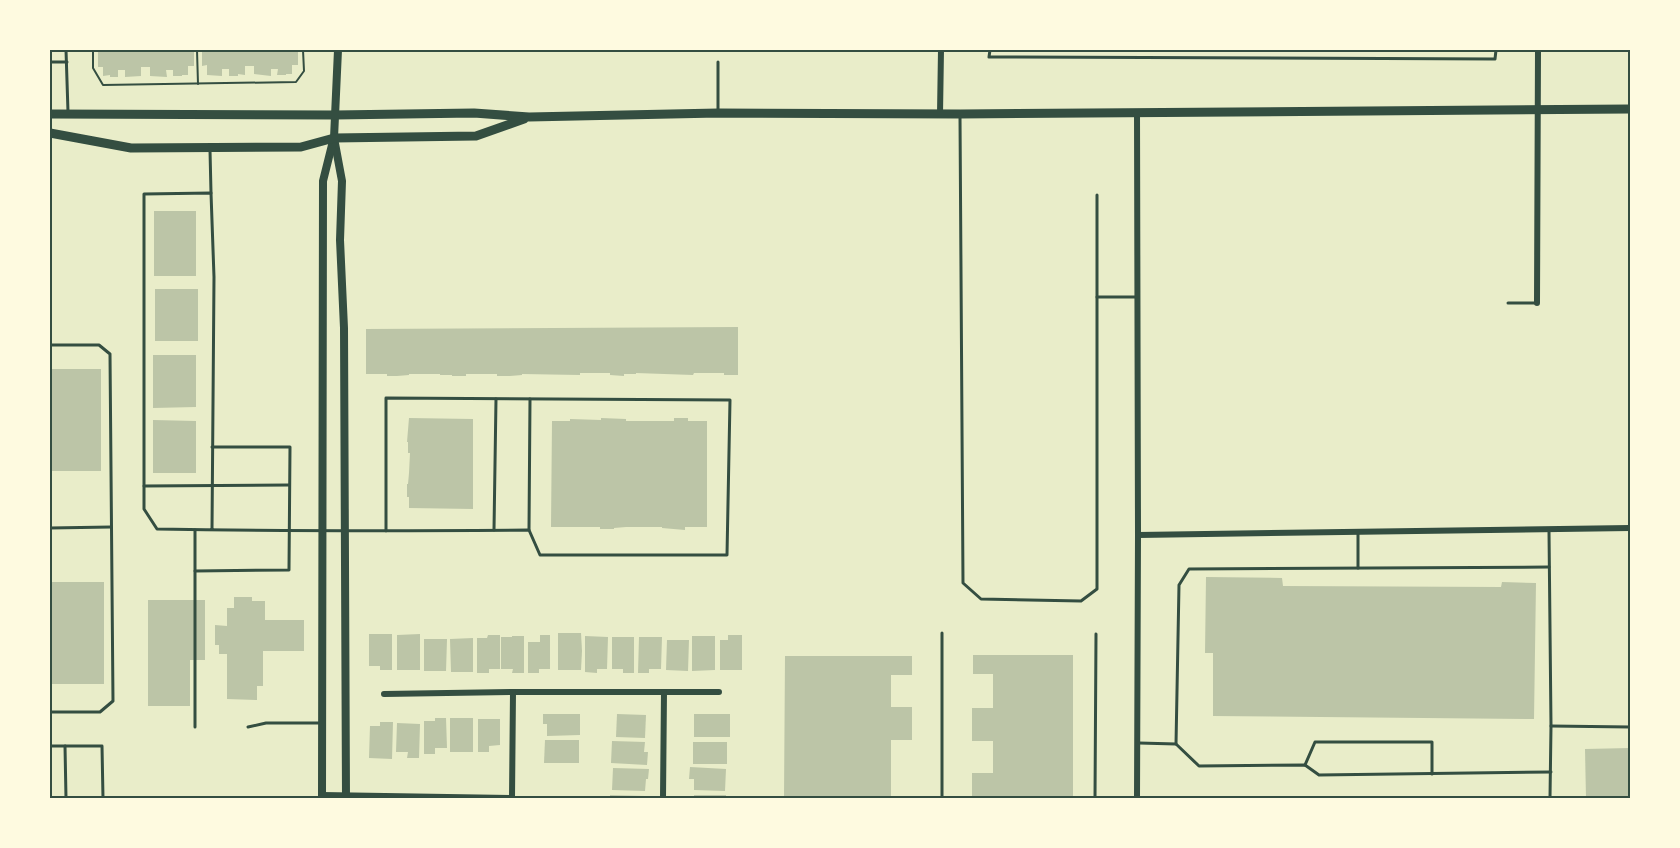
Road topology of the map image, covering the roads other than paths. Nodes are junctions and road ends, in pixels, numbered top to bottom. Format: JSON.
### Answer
{"nodes":[{"id":1,"x":66,"y":50,"type":"edge"},
{"id":2,"x":338,"y":50,"type":"edge"},
{"id":3,"x":941,"y":50,"type":"edge"},
{"id":4,"x":990,"y":50,"type":"edge"},
{"id":5,"x":1496,"y":50,"type":"edge"},
{"id":6,"x":1538,"y":50,"type":"edge"},
{"id":7,"x":50,"y":62,"type":"edge"},
{"id":8,"x":67,"y":62,"type":"junction"},
{"id":9,"x":718,"y":62,"type":"dead end"},
{"id":10,"x":1594,"y":109,"type":"junction"},
{"id":11,"x":1630,"y":109,"type":"edge"},
{"id":12,"x":1537,"y":110,"type":"junction"},
{"id":13,"x":1137,"y":112,"type":"junction"},
{"id":14,"x":718,"y":113,"type":"junction"},
{"id":15,"x":50,"y":114,"type":"edge"},
{"id":16,"x":68,"y":114,"type":"junction"},
{"id":17,"x":940,"y":114,"type":"junction"},
{"id":18,"x":960,"y":114,"type":"junction"},
{"id":19,"x":335,"y":115,"type":"junction"},
{"id":20,"x":1630,"y":115,"type":"edge"},
{"id":21,"x":529,"y":117,"type":"junction"},
{"id":22,"x":50,"y":133,"type":"edge"},
{"id":23,"x":334,"y":138,"type":"junction"},
{"id":24,"x":210,"y":147,"type":"junction"},
{"id":25,"x":211,"y":193,"type":"junction"},
{"id":26,"x":1097,"y":195,"type":"dead end"},
{"id":27,"x":1097,"y":297,"type":"junction"},
{"id":28,"x":1138,"y":297,"type":"junction"},
{"id":29,"x":1508,"y":303,"type":"dead end"},
{"id":30,"x":1537,"y":303,"type":"joint"},
{"id":31,"x":50,"y":345,"type":"edge"},
{"id":32,"x":496,"y":399,"type":"junction"},
{"id":33,"x":530,"y":399,"type":"junction"},
{"id":34,"x":212,"y":447,"type":"junction"},
{"id":35,"x":289,"y":485,"type":"junction"},
{"id":36,"x":144,"y":486,"type":"junction"},
{"id":37,"x":212,"y":486,"type":"junction"},
{"id":38,"x":111,"y":527,"type":"junction"},
{"id":39,"x":50,"y":528,"type":"edge"},
{"id":40,"x":1630,"y":528,"type":"edge"},
{"id":41,"x":1548,"y":529,"type":"junction"},
{"id":42,"x":195,"y":530,"type":"junction"},
{"id":43,"x":212,"y":530,"type":"junction"},
{"id":44,"x":345,"y":530,"type":"junction"},
{"id":45,"x":495,"y":530,"type":"junction"},
{"id":46,"x":529,"y":530,"type":"junction"},
{"id":47,"x":289,"y":531,"type":"junction"},
{"id":48,"x":322,"y":531,"type":"junction"},
{"id":49,"x":386,"y":531,"type":"junction"},
{"id":50,"x":1358,"y":532,"type":"junction"},
{"id":51,"x":1138,"y":535,"type":"junction"},
{"id":52,"x":1549,"y":567,"type":"junction"},
{"id":53,"x":1358,"y":568,"type":"junction"},
{"id":54,"x":195,"y":571,"type":"junction"},
{"id":55,"x":942,"y":633,"type":"dead end"},
{"id":56,"x":1096,"y":634,"type":"dead end"},
{"id":57,"x":513,"y":692,"type":"junction"},
{"id":58,"x":664,"y":692,"type":"junction"},
{"id":59,"x":719,"y":692,"type":"dead end"},
{"id":60,"x":384,"y":694,"type":"dead end"},
{"id":61,"x":50,"y":712,"type":"edge"},
{"id":62,"x":322,"y":723,"type":"junction"},
{"id":63,"x":1551,"y":726,"type":"junction"},
{"id":64,"x":195,"y":727,"type":"dead end"},
{"id":65,"x":248,"y":727,"type":"dead end"},
{"id":66,"x":1630,"y":728,"type":"edge"},
{"id":67,"x":1137,"y":743,"type":"junction"},
{"id":68,"x":1176,"y":744,"type":"junction"},
{"id":69,"x":50,"y":746,"type":"edge"},
{"id":70,"x":65,"y":746,"type":"junction"},
{"id":71,"x":1305,"y":765,"type":"junction"},
{"id":72,"x":1551,"y":772,"type":"junction"},
{"id":73,"x":1432,"y":774,"type":"junction"},
{"id":74,"x":322,"y":797,"type":"edge"},
{"id":75,"x":346,"y":797,"type":"edge"},
{"id":76,"x":66,"y":798,"type":"edge"},
{"id":77,"x":103,"y":798,"type":"edge"},
{"id":78,"x":512,"y":798,"type":"edge"},
{"id":79,"x":663,"y":798,"type":"edge"},
{"id":80,"x":942,"y":798,"type":"edge"},
{"id":81,"x":1095,"y":798,"type":"edge"},
{"id":82,"x":1137,"y":798,"type":"edge"},
{"id":83,"x":1550,"y":798,"type":"edge"}],
"edges":[{"from":1,"to":8,"type":"lane"},
{"from":2,"to":19,"type":"street"},
{"from":3,"to":17,"type":"street"},
{"from":4,"to":5,"type":"lane"},
{"from":6,"to":12,"type":"street"},
{"from":7,"to":8,"type":"lane"},
{"from":8,"to":16,"type":"lane"},
{"from":9,"to":14,"type":"lane"},
{"from":10,"to":11,"type":"main road"},
{"from":10,"to":12,"type":"main road"},
{"from":10,"to":20,"type":"main road"},
{"from":12,"to":13,"type":"main road"},
{"from":12,"to":30,"type":"street"},
{"from":13,"to":18,"type":"main road"},
{"from":13,"to":28,"type":"street"},
{"from":14,"to":17,"type":"main road"},
{"from":14,"to":21,"type":"main road"},
{"from":15,"to":16,"type":"main road"},
{"from":16,"to":19,"type":"main road"},
{"from":17,"to":18,"type":"main road"},
{"from":18,"to":27,"type":"lane"},
{"from":19,"to":21,"type":"main road"},
{"from":19,"to":23,"type":"street"},
{"from":21,"to":23,"type":"main road"},
{"from":22,"to":24,"type":"main road"},
{"from":23,"to":24,"type":"main road"},
{"from":23,"to":44,"type":"street"},
{"from":23,"to":48,"type":"street"},
{"from":24,"to":25,"type":"lane"},
{"from":25,"to":34,"type":"lane"},
{"from":25,"to":36,"type":"lane"},
{"from":26,"to":27,"type":"lane"},
{"from":27,"to":28,"type":"lane"},
{"from":28,"to":51,"type":"street"},
{"from":29,"to":30,"type":"lane"},
{"from":31,"to":38,"type":"lane"},
{"from":32,"to":33,"type":"lane"},
{"from":32,"to":45,"type":"lane"},
{"from":32,"to":49,"type":"lane"},
{"from":33,"to":46,"type":"lane"},
{"from":33,"to":46,"type":"lane"},
{"from":34,"to":35,"type":"lane"},
{"from":34,"to":37,"type":"lane"},
{"from":35,"to":37,"type":"lane"},
{"from":35,"to":47,"type":"lane"},
{"from":36,"to":37,"type":"lane"},
{"from":36,"to":42,"type":"lane"},
{"from":37,"to":43,"type":"lane"},
{"from":38,"to":39,"type":"lane"},
{"from":38,"to":61,"type":"lane"},
{"from":40,"to":41,"type":"street"},
{"from":41,"to":50,"type":"street"},
{"from":41,"to":52,"type":"lane"},
{"from":42,"to":43,"type":"lane"},
{"from":42,"to":54,"type":"lane"},
{"from":43,"to":47,"type":"lane"},
{"from":44,"to":48,"type":"lane"},
{"from":44,"to":49,"type":"lane"},
{"from":44,"to":75,"type":"street"},
{"from":45,"to":46,"type":"lane"},
{"from":45,"to":49,"type":"lane"},
{"from":47,"to":48,"type":"lane"},
{"from":47,"to":54,"type":"lane"},
{"from":48,"to":62,"type":"street"},
{"from":50,"to":51,"type":"street"},
{"from":50,"to":53,"type":"lane"},
{"from":51,"to":67,"type":"street"},
{"from":52,"to":53,"type":"lane"},
{"from":52,"to":63,"type":"lane"},
{"from":53,"to":68,"type":"lane"},
{"from":54,"to":64,"type":"lane"},
{"from":55,"to":80,"type":"lane"},
{"from":56,"to":81,"type":"lane"},
{"from":57,"to":58,"type":"street"},
{"from":57,"to":60,"type":"street"},
{"from":57,"to":78,"type":"street"},
{"from":58,"to":59,"type":"street"},
{"from":58,"to":79,"type":"street"},
{"from":62,"to":65,"type":"lane"},
{"from":62,"to":74,"type":"street"},
{"from":63,"to":66,"type":"lane"},
{"from":63,"to":72,"type":"lane"},
{"from":67,"to":68,"type":"lane"},
{"from":67,"to":82,"type":"street"},
{"from":68,"to":71,"type":"lane"},
{"from":69,"to":70,"type":"lane"},
{"from":70,"to":76,"type":"lane"},
{"from":70,"to":77,"type":"lane"},
{"from":71,"to":73,"type":"lane"},
{"from":71,"to":73,"type":"lane"},
{"from":72,"to":73,"type":"lane"},
{"from":72,"to":83,"type":"lane"},
{"from":74,"to":75,"type":"street"},
{"from":75,"to":78,"type":"street"}]}
